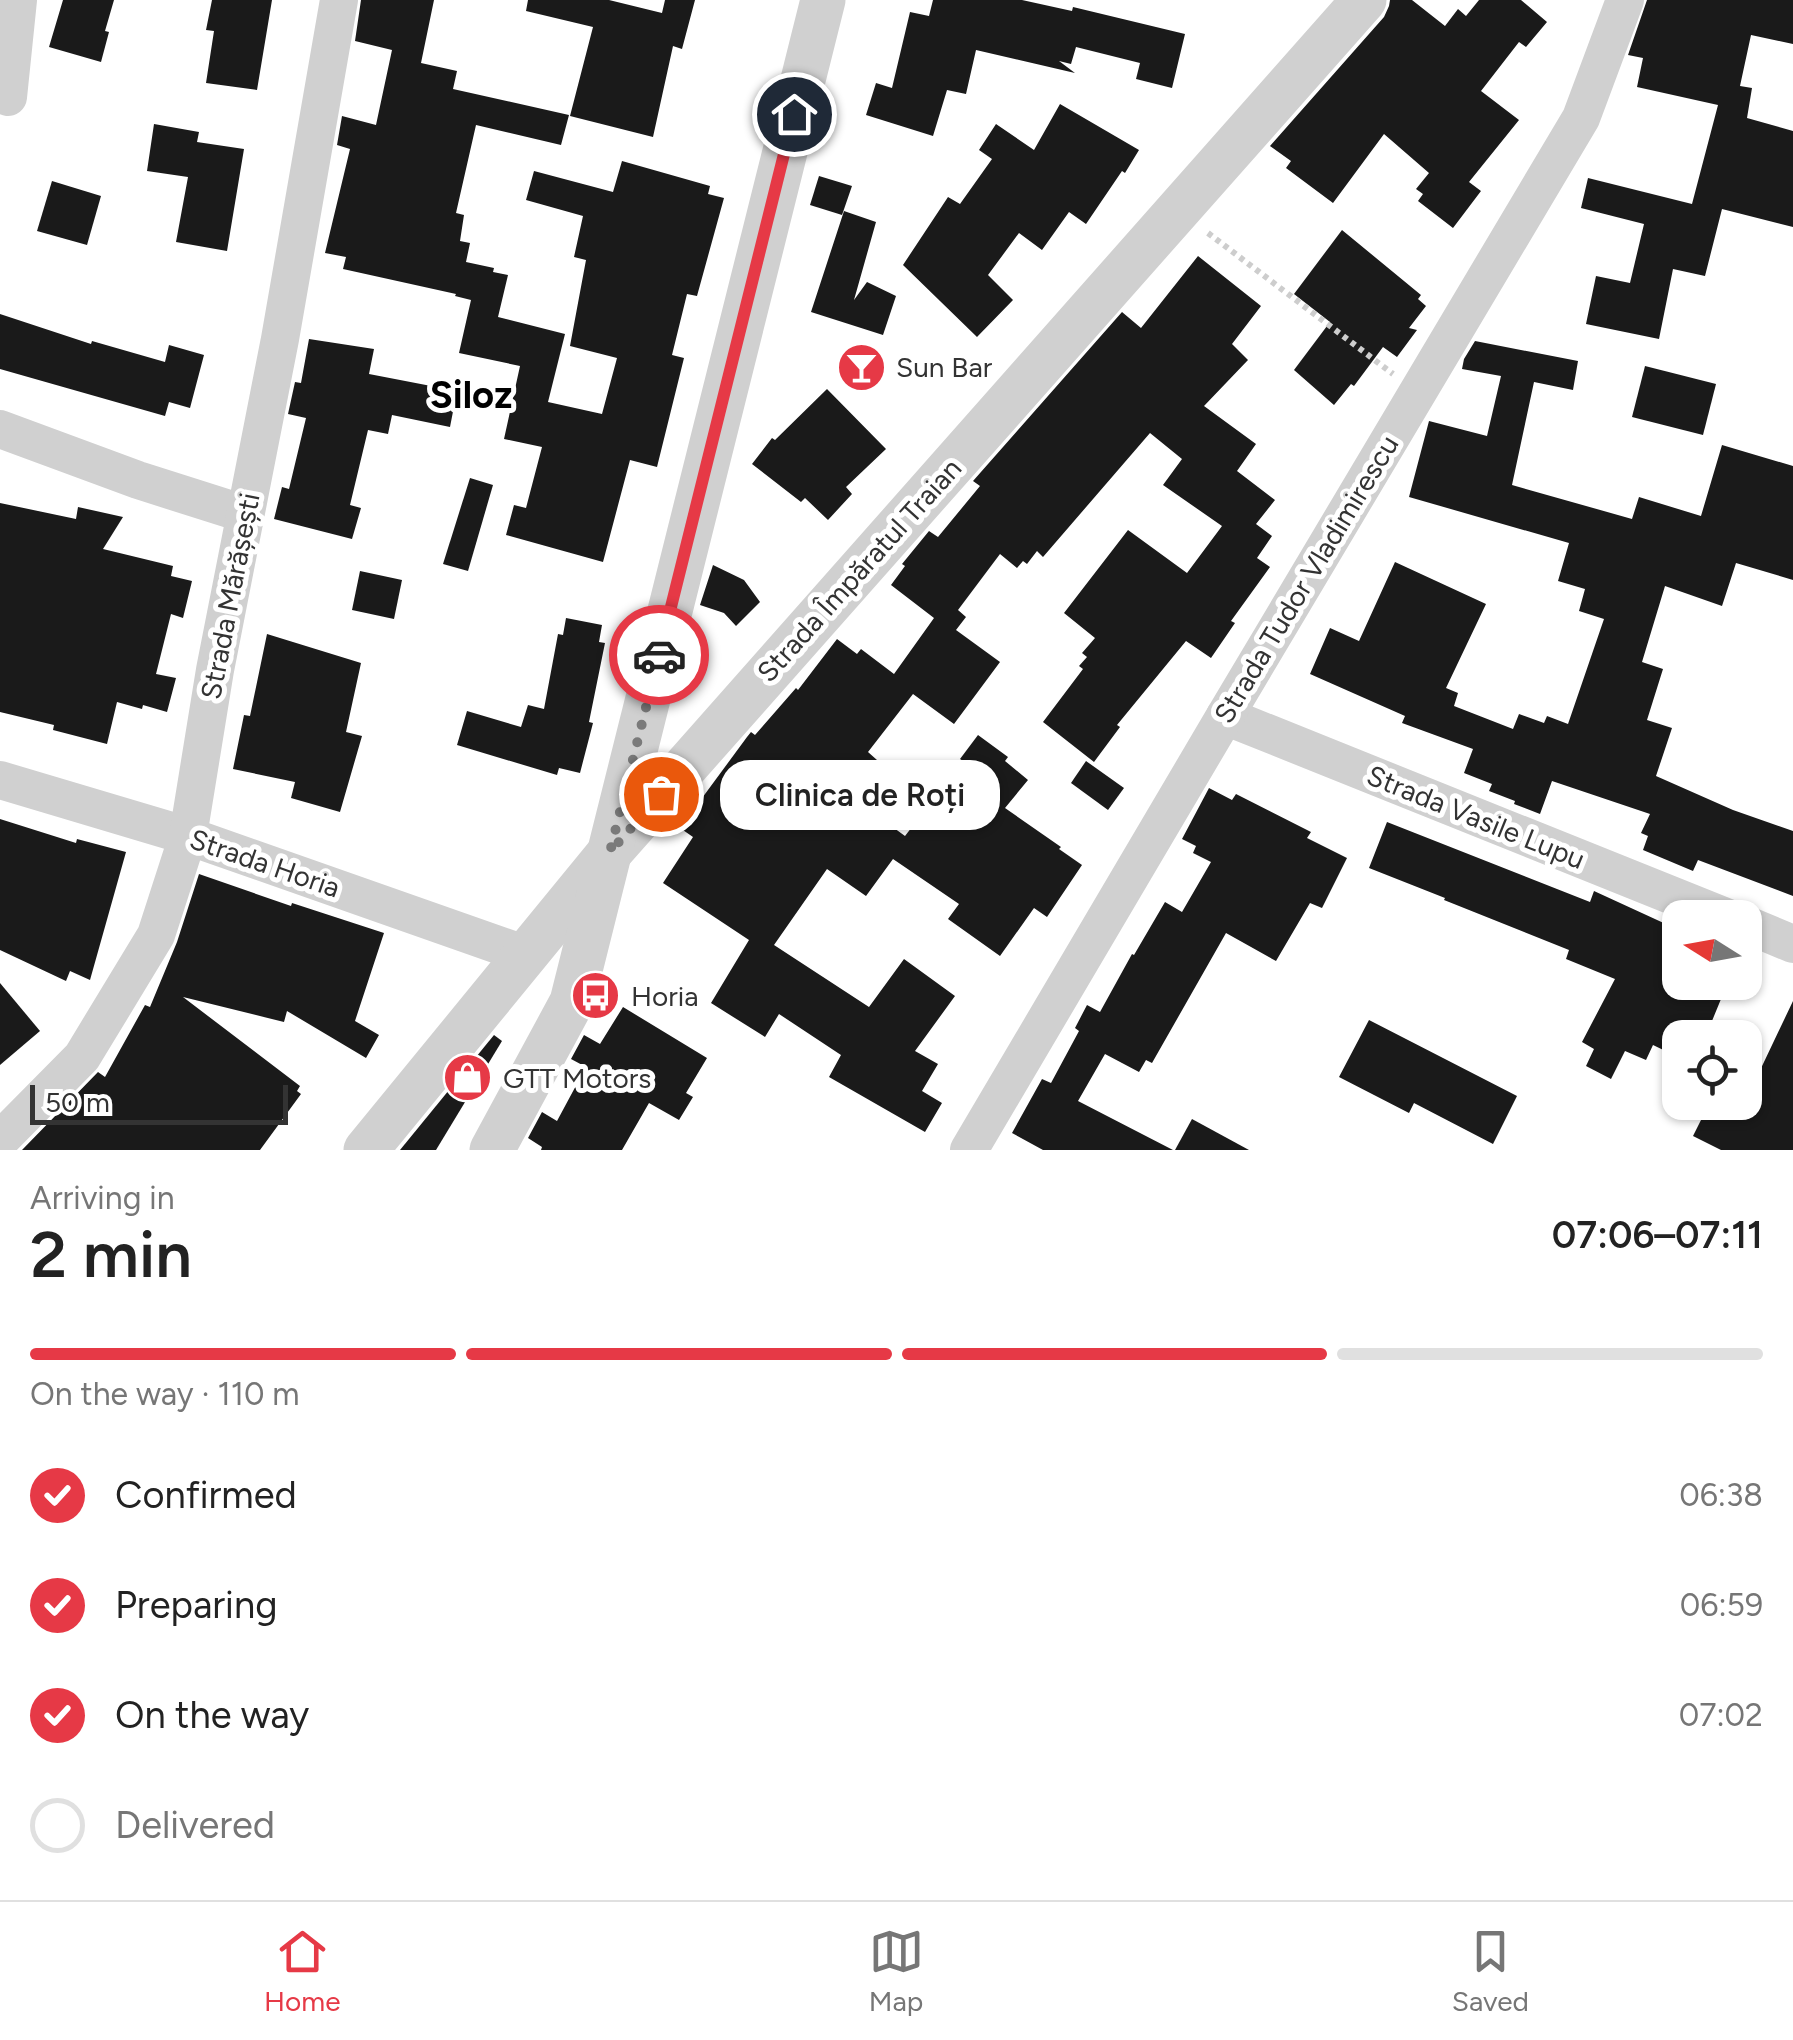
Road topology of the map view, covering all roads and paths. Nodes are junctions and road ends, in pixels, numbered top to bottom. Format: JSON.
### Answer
{"nodes":[{"id":1,"x":18,"y":0,"type":"edge"},
{"id":2,"x":339,"y":0,"type":"edge"},
{"id":3,"x":823,"y":0,"type":"edge"},
{"id":4,"x":1364,"y":0,"type":"edge"},
{"id":5,"x":1625,"y":0,"type":"edge"},
{"id":6,"x":8,"y":97,"type":"dead end"},
{"id":7,"x":1178,"y":210,"type":"junction"},
{"id":8,"x":1418,"y":392,"type":"junction"},
{"id":9,"x":0,"y":429,"type":"edge"},
{"id":10,"x":245,"y":514,"type":"junction"},
{"id":11,"x":1224,"y":716,"type":"junction"},
{"id":12,"x":0,"y":780,"type":"edge"},
{"id":13,"x":188,"y":836,"type":"junction"},
{"id":14,"x":610,"y":852,"type":"junction"},
{"id":15,"x":1683,"y":900,"type":"edge"},
{"id":16,"x":1762,"y":931,"type":"edge"},
{"id":17,"x":1793,"y":944,"type":"edge"},
{"id":18,"x":527,"y":956,"type":"junction"},
{"id":19,"x":0,"y":1140,"type":"edge"},
{"id":20,"x":366,"y":1150,"type":"edge"},
{"id":21,"x":492,"y":1150,"type":"edge"},
{"id":22,"x":969,"y":1150,"type":"edge"}],
"edges":[{"from":1,"to":6,"type":"street"},
{"from":2,"to":10,"type":"street","name":"Strada Mărășești"},
{"from":3,"to":14,"type":"street"},
{"from":4,"to":7,"type":"street","name":"Strada Împăratul Traian"},
{"from":5,"to":8,"type":"street","name":"Strada Tudor Vladimirescu"},
{"from":7,"to":8,"type":"path"},
{"from":7,"to":14,"type":"street","name":"Strada Împăratul Traian"},
{"from":8,"to":11,"type":"street","name":"Strada Tudor Vladimirescu"},
{"from":9,"to":10,"type":"street"},
{"from":10,"to":13,"type":"street","name":"Strada Mărășești"},
{"from":11,"to":15,"type":"street","name":"Strada Vasile Lupu"},
{"from":11,"to":22,"type":"street","name":"Strada Tudor Vladimirescu"},
{"from":12,"to":13,"type":"street","name":"Strada Horia"},
{"from":13,"to":18,"type":"street","name":"Strada Horia"},
{"from":13,"to":19,"type":"street","name":"Strada Mărășești"},
{"from":14,"to":18,"type":"street","name":"Strada Împăratul Traian"},
{"from":14,"to":21,"type":"street"},
{"from":16,"to":17,"type":"street"},
{"from":18,"to":20,"type":"street","name":"Strada Împăratul Traian"}]}
